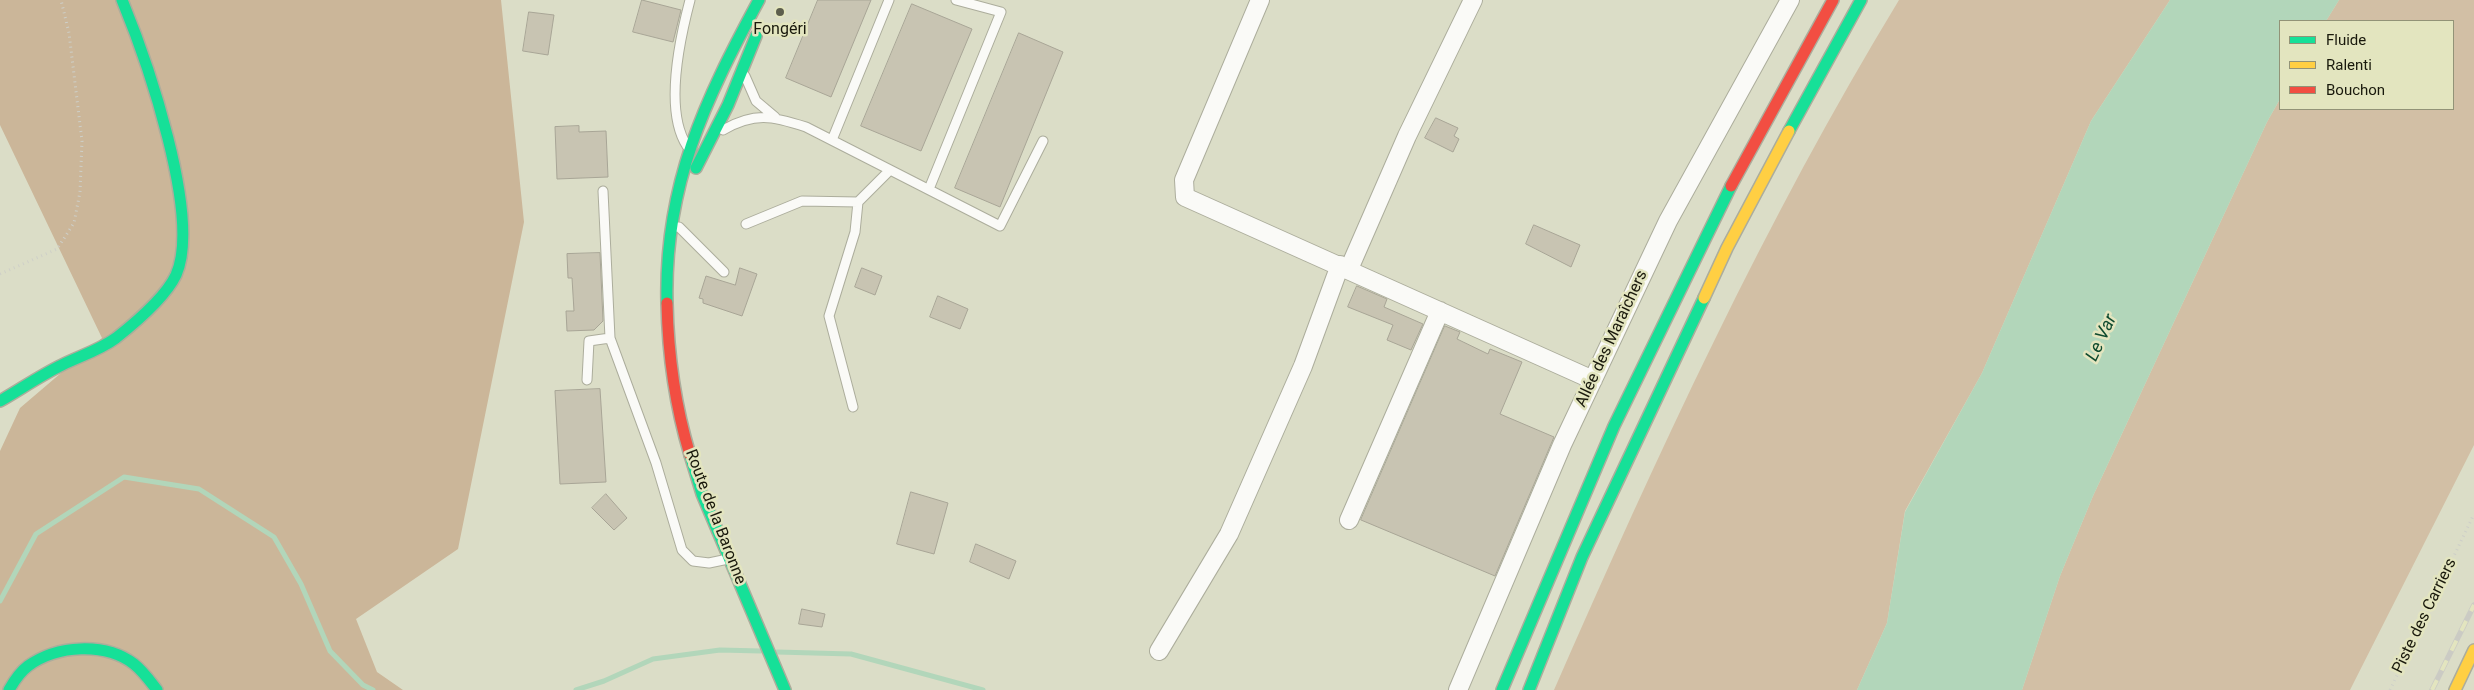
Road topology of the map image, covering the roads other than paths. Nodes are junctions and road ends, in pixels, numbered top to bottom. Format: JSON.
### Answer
{"nodes":[{"id":1,"x":122,"y":0,"type":"edge"},
{"id":2,"x":690,"y":0,"type":"edge"},
{"id":3,"x":759,"y":0,"type":"edge"},
{"id":4,"x":889,"y":0,"type":"edge"},
{"id":5,"x":956,"y":0,"type":"edge"},
{"id":6,"x":1260,"y":0,"type":"edge"},
{"id":7,"x":1473,"y":0,"type":"edge"},
{"id":8,"x":1790,"y":0,"type":"edge"},
{"id":9,"x":1833,"y":0,"type":"edge"},
{"id":10,"x":1861,"y":0,"type":"edge"},
{"id":11,"x":760,"y":28,"type":"dead end"},
{"id":12,"x":746,"y":58,"type":"junction"},
{"id":13,"x":718,"y":75,"type":"junction"},
{"id":14,"x":728,"y":105,"type":"junction"},
{"id":15,"x":754,"y":117,"type":"junction"},
{"id":16,"x":775,"y":117,"type":"junction"},
{"id":17,"x":712,"y":137,"type":"junction"},
{"id":18,"x":832,"y":140,"type":"junction"},
{"id":19,"x":1043,"y":141,"type":"dead end"},
{"id":20,"x":689,"y":149,"type":"junction"},
{"id":21,"x":890,"y":170,"type":"junction"},
{"id":22,"x":929,"y":189,"type":"junction"},
{"id":23,"x":603,"y":191,"type":"dead end"},
{"id":24,"x":858,"y":202,"type":"junction"},
{"id":25,"x":673,"y":222,"type":"junction"},
{"id":26,"x":746,"y":224,"type":"dead end"},
{"id":27,"x":1344,"y":267,"type":"junction"},
{"id":28,"x":724,"y":272,"type":"dead end"},
{"id":29,"x":1440,"y":311,"type":"junction"},
{"id":30,"x":610,"y":338,"type":"junction"},
{"id":31,"x":587,"y":380,"type":"dead end"},
{"id":32,"x":1593,"y":380,"type":"junction"},
{"id":33,"x":0,"y":401,"type":"edge"},
{"id":34,"x":853,"y":407,"type":"dead end"},
{"id":35,"x":1349,"y":520,"type":"dead end"},
{"id":36,"x":730,"y":559,"type":"junction"},
{"id":37,"x":2474,"y":650,"type":"edge"},
{"id":38,"x":1159,"y":651,"type":"dead end"},
{"id":39,"x":9,"y":690,"type":"edge"},
{"id":40,"x":157,"y":690,"type":"edge"},
{"id":41,"x":785,"y":690,"type":"edge"},
{"id":42,"x":1458,"y":690,"type":"edge"},
{"id":43,"x":1502,"y":690,"type":"edge"},
{"id":44,"x":1529,"y":690,"type":"edge"},
{"id":45,"x":2454,"y":690,"type":"edge"}],
"edges":[{"from":1,"to":33,"type":"main road"},
{"from":2,"to":20,"type":"lane"},
{"from":3,"to":13,"type":"main road","name":"Route de la Baronne"},
{"from":4,"to":18,"type":"lane"},
{"from":5,"to":22,"type":"lane"},
{"from":6,"to":27,"type":"street"},
{"from":7,"to":27,"type":"street"},
{"from":8,"to":32,"type":"street","name":"Allée des Maraîchers"},
{"from":9,"to":43,"type":"main road"},
{"from":10,"to":44,"type":"main road"},
{"from":11,"to":12,"type":"main road","name":"Route de la Baronne"},
{"from":12,"to":14,"type":"main road","name":"Route de la Baronne"},
{"from":12,"to":16,"type":"lane"},
{"from":13,"to":14,"type":"lane"},
{"from":13,"to":20,"type":"main road","name":"Route de la Baronne"},
{"from":14,"to":15,"type":"lane"},
{"from":14,"to":17,"type":"main road","name":"Route de la Baronne"},
{"from":15,"to":16,"type":"lane"},
{"from":15,"to":17,"type":"lane"},
{"from":16,"to":18,"type":"lane"},
{"from":17,"to":25,"type":"main road","name":"Route de la Baronne"},
{"from":18,"to":21,"type":"lane"},
{"from":19,"to":22,"type":"lane"},
{"from":20,"to":25,"type":"main road","name":"Route de la Baronne"},
{"from":21,"to":22,"type":"lane"},
{"from":21,"to":24,"type":"lane"},
{"from":23,"to":30,"type":"lane"},
{"from":24,"to":26,"type":"lane"},
{"from":24,"to":34,"type":"lane"},
{"from":25,"to":28,"type":"lane"},
{"from":25,"to":36,"type":"main road","name":"Route de la Baronne"},
{"from":27,"to":29,"type":"street"},
{"from":27,"to":38,"type":"street"},
{"from":29,"to":32,"type":"street"},
{"from":29,"to":35,"type":"street"},
{"from":30,"to":31,"type":"lane"},
{"from":30,"to":36,"type":"lane"},
{"from":32,"to":42,"type":"street","name":"Allée des Maraîchers"},
{"from":36,"to":41,"type":"main road","name":"Route de la Baronne"},
{"from":37,"to":45,"type":"main road"},
{"from":39,"to":40,"type":"main road"}]}
